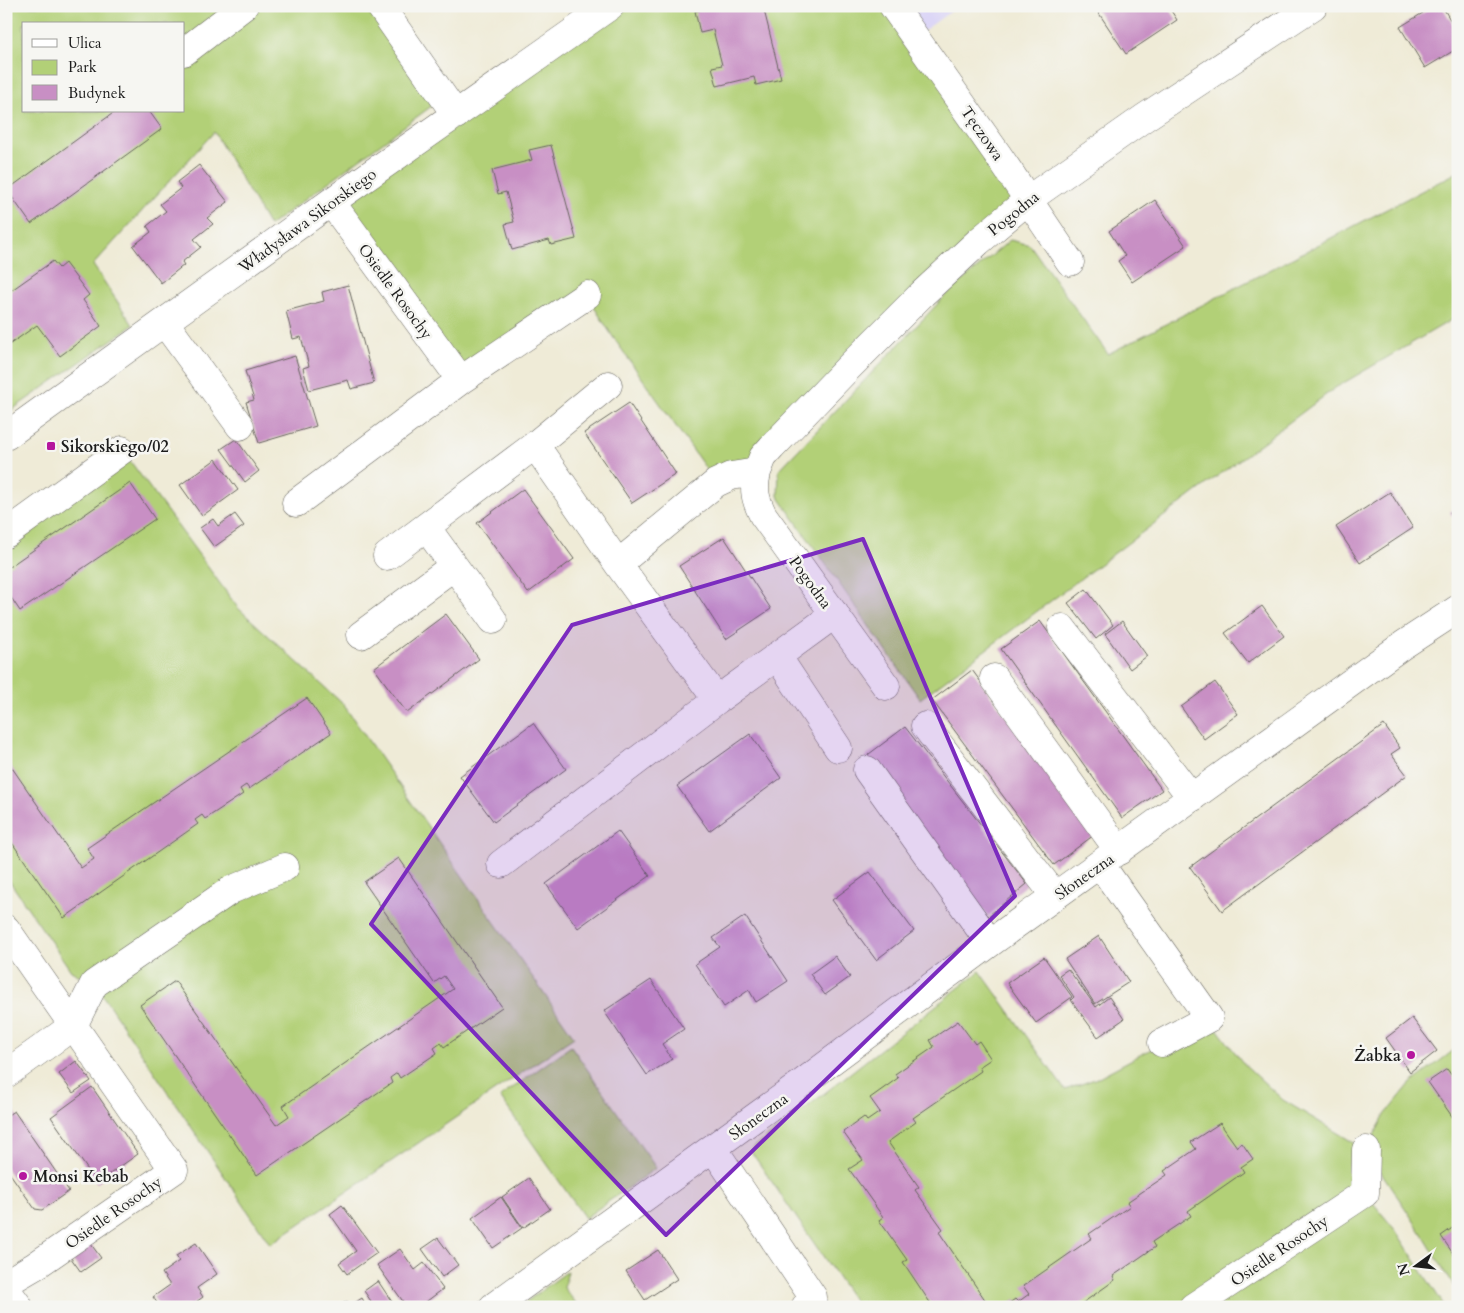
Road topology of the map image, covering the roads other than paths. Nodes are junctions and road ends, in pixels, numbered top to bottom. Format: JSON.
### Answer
{"nodes":[{"id":1,"x":244,"y":6,"type":"edge"},
{"id":2,"x":380,"y":6,"type":"edge"},
{"id":3,"x":610,"y":6,"type":"edge"},
{"id":4,"x":893,"y":6,"type":"edge"},
{"id":5,"x":1313,"y":6,"type":"edge"},
{"id":6,"x":185,"y":51,"type":"edge"},
{"id":7,"x":456,"y":115,"type":"junction"},
{"id":8,"x":1029,"y":199,"type":"junction"},
{"id":9,"x":331,"y":202,"type":"junction"},
{"id":10,"x":1070,"y":262,"type":"dead end"},
{"id":11,"x":587,"y":295,"type":"dead end"},
{"id":12,"x":165,"y":323,"type":"junction"},
{"id":13,"x":461,"y":380,"type":"junction"},
{"id":14,"x":608,"y":386,"type":"dead end"},
{"id":15,"x":240,"y":426,"type":"dead end"},
{"id":16,"x":6,"y":436,"type":"edge"},
{"id":17,"x":535,"y":445,"type":"junction"},
{"id":18,"x":122,"y":450,"type":"dead end"},
{"id":19,"x":757,"y":472,"type":"junction"},
{"id":20,"x":296,"y":504,"type":"dead end"},
{"id":21,"x":426,"y":527,"type":"junction"},
{"id":22,"x":6,"y":534,"type":"edge"},
{"id":23,"x":387,"y":556,"type":"dead end"},
{"id":24,"x":618,"y":564,"type":"junction"},
{"id":25,"x":454,"y":566,"type":"junction"},
{"id":26,"x":1458,"y":608,"type":"edge"},
{"id":27,"x":835,"y":614,"type":"junction"},
{"id":28,"x":493,"y":620,"type":"dead end"},
{"id":29,"x":1062,"y":628,"type":"dead end"},
{"id":30,"x":361,"y":635,"type":"dead end"},
{"id":31,"x":777,"y":656,"type":"junction"},
{"id":32,"x":994,"y":678,"type":"dead end"},
{"id":33,"x":886,"y":686,"type":"dead end"},
{"id":34,"x":717,"y":700,"type":"junction"},
{"id":35,"x":925,"y":726,"type":"dead end"},
{"id":36,"x":838,"y":748,"type":"dead end"},
{"id":37,"x":866,"y":770,"type":"dead end"},
{"id":38,"x":1192,"y":798,"type":"junction"},
{"id":39,"x":1110,"y":857,"type":"junction"},
{"id":40,"x":501,"y":864,"type":"dead end"},
{"id":41,"x":285,"y":867,"type":"dead end"},
{"id":42,"x":1055,"y":896,"type":"junction"},
{"id":43,"x":6,"y":929,"type":"edge"},
{"id":44,"x":990,"y":943,"type":"junction"},
{"id":45,"x":73,"y":1026,"type":"junction"},
{"id":46,"x":1162,"y":1043,"type":"dead end"},
{"id":47,"x":6,"y":1074,"type":"edge"},
{"id":48,"x":713,"y":1148,"type":"junction"},
{"id":49,"x":1366,"y":1150,"type":"dead end"},
{"id":50,"x":6,"y":1283,"type":"edge"},
{"id":51,"x":6,"y":1289,"type":"edge"},
{"id":52,"x":19,"y":1307,"type":"edge"},
{"id":53,"x":493,"y":1307,"type":"edge"},
{"id":54,"x":805,"y":1307,"type":"edge"},
{"id":55,"x":1192,"y":1307,"type":"edge"}],
"edges":[{"from":1,"to":6,"type":"street"},
{"from":2,"to":7,"type":"street"},
{"from":3,"to":7,"type":"street","name":"Władysława Sikorskiego"},
{"from":4,"to":8,"type":"street","name":"Tęczowa"},
{"from":5,"to":8,"type":"street","name":"Pogodna"},
{"from":7,"to":9,"type":"street","name":"Władysława Sikorskiego"},
{"from":8,"to":10,"type":"street","name":"Tęczowa"},
{"from":8,"to":19,"type":"street","name":"Pogodna"},
{"from":9,"to":12,"type":"street","name":"Władysława Sikorskiego"},
{"from":9,"to":13,"type":"street","name":"Osiedle Rosochy"},
{"from":11,"to":13,"type":"street"},
{"from":12,"to":15,"type":"street"},
{"from":12,"to":16,"type":"street","name":"Władysława Sikorskiego"},
{"from":13,"to":20,"type":"street"},
{"from":14,"to":17,"type":"street"},
{"from":17,"to":21,"type":"street"},
{"from":17,"to":24,"type":"street"},
{"from":18,"to":22,"type":"street"},
{"from":19,"to":24,"type":"street"},
{"from":19,"to":27,"type":"street","name":"Pogodna"},
{"from":21,"to":23,"type":"street"},
{"from":21,"to":25,"type":"street"},
{"from":24,"to":34,"type":"street"},
{"from":25,"to":28,"type":"street"},
{"from":25,"to":30,"type":"street"},
{"from":26,"to":38,"type":"street","name":"Słoneczna"},
{"from":27,"to":31,"type":"street"},
{"from":27,"to":33,"type":"street","name":"Pogodna"},
{"from":29,"to":38,"type":"street"},
{"from":31,"to":34,"type":"street"},
{"from":31,"to":36,"type":"street"},
{"from":32,"to":39,"type":"street"},
{"from":34,"to":40,"type":"street"},
{"from":35,"to":42,"type":"street"},
{"from":37,"to":44,"type":"street"},
{"from":38,"to":39,"type":"street","name":"Słoneczna"},
{"from":39,"to":42,"type":"street","name":"Słoneczna"},
{"from":39,"to":46,"type":"street"},
{"from":41,"to":45,"type":"street"},
{"from":42,"to":44,"type":"street","name":"Słoneczna"},
{"from":43,"to":45,"type":"street","name":"Osiedle Rosochy"},
{"from":44,"to":48,"type":"street","name":"Słoneczna"},
{"from":45,"to":47,"type":"street"},
{"from":45,"to":50,"type":"street","name":"Osiedle Rosochy"},
{"from":48,"to":53,"type":"street","name":"Słoneczna"},
{"from":48,"to":54,"type":"street","name":"Słoneczna"},
{"from":49,"to":55,"type":"street","name":"Osiedle Rosochy"},
{"from":51,"to":52,"type":"street"}]}
